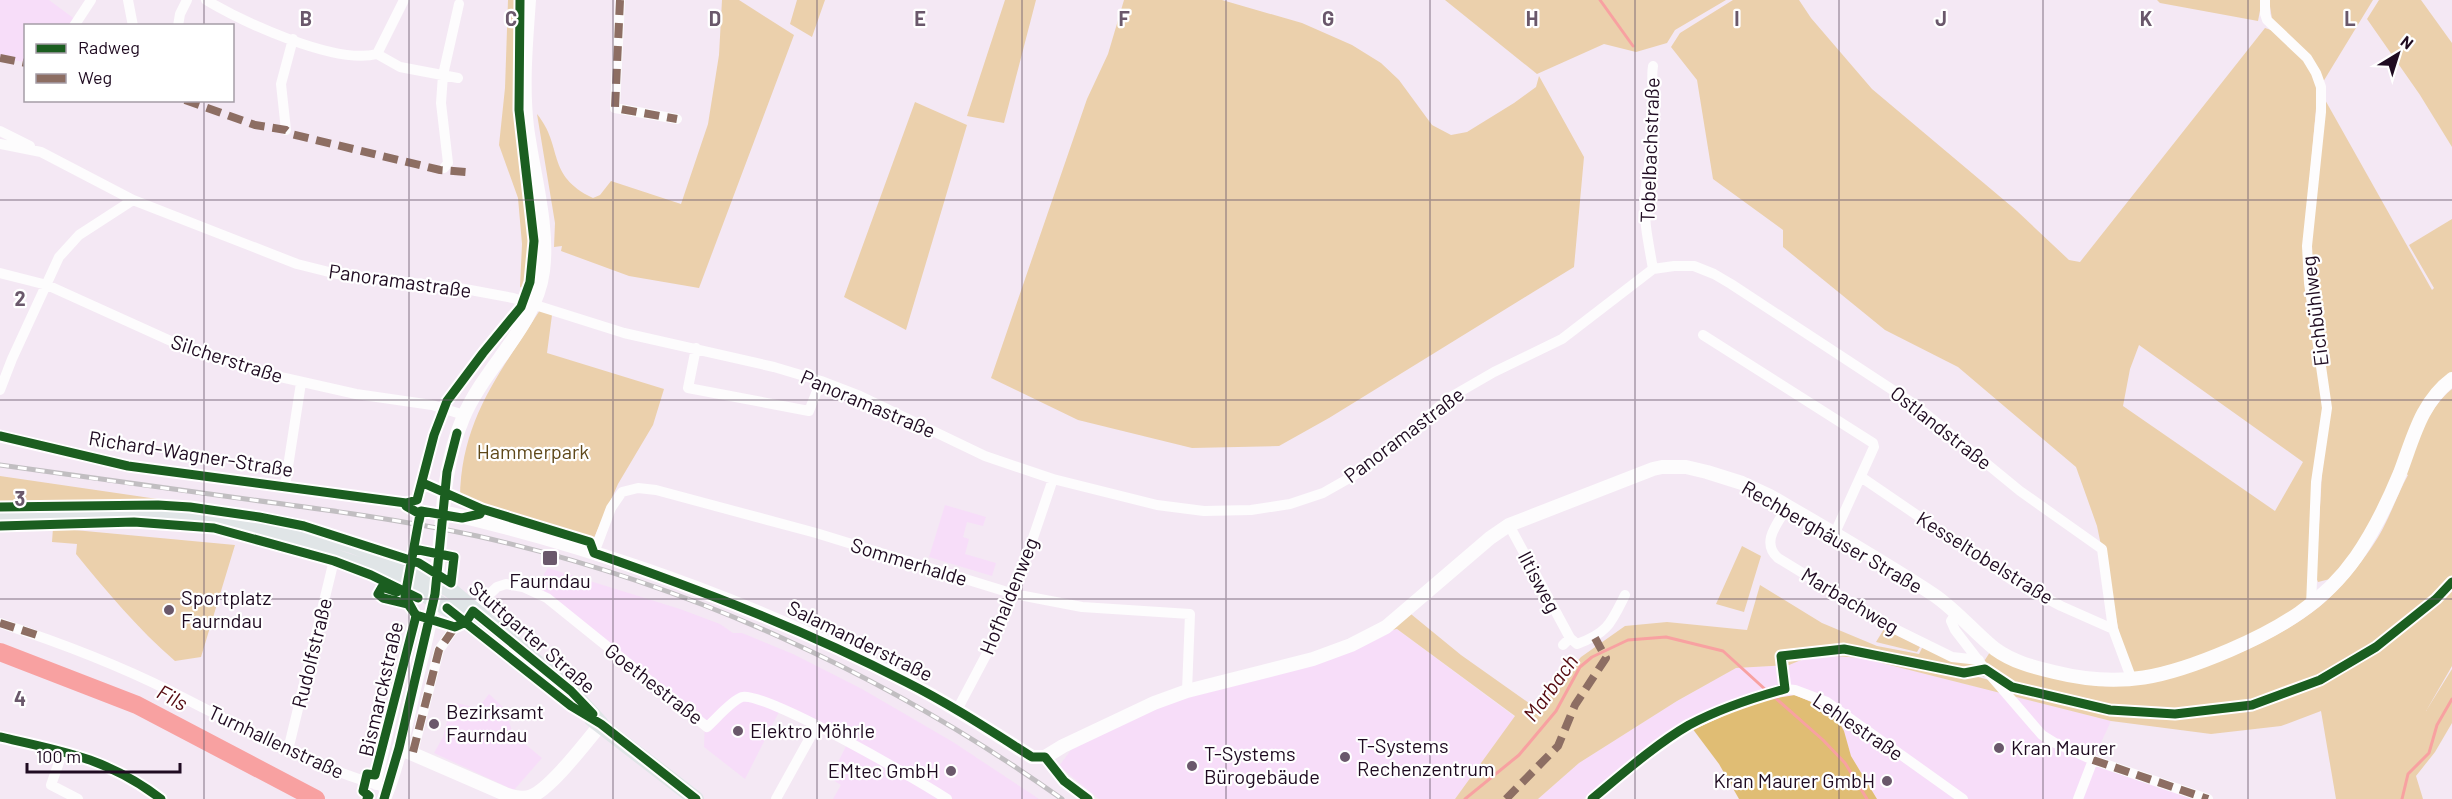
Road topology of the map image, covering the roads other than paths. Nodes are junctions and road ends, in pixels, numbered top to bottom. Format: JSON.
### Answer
{"nodes":[{"id":1,"x":91,"y":0,"type":"edge"},
{"id":2,"x":128,"y":0,"type":"edge"},
{"id":3,"x":187,"y":0,"type":"edge"},
{"id":4,"x":206,"y":0,"type":"edge"},
{"id":5,"x":404,"y":0,"type":"edge"},
{"id":6,"x":529,"y":0,"type":"edge"},
{"id":7,"x":620,"y":0,"type":"edge"},
{"id":8,"x":2265,"y":0,"type":"edge"},
{"id":9,"x":459,"y":4,"type":"dead end"},
{"id":10,"x":75,"y":24,"type":"edge"},
{"id":11,"x":133,"y":24,"type":"edge"},
{"id":12,"x":178,"y":24,"type":"edge"},
{"id":13,"x":293,"y":39,"type":"junction"},
{"id":14,"x":377,"y":54,"type":"junction"},
{"id":15,"x":1653,"y":66,"type":"dead end"},
{"id":16,"x":443,"y":75,"type":"junction"},
{"id":17,"x":458,"y":78,"type":"dead end"},
{"id":18,"x":677,"y":120,"type":"dead end"},
{"id":19,"x":286,"y":130,"type":"dead end"},
{"id":20,"x":0,"y":131,"type":"edge"},
{"id":21,"x":0,"y":144,"type":"edge"},
{"id":22,"x":41,"y":152,"type":"junction"},
{"id":23,"x":444,"y":168,"type":"dead end"},
{"id":24,"x":133,"y":200,"type":"junction"},
{"id":25,"x":1653,"y":269,"type":"junction"},
{"id":26,"x":0,"y":273,"type":"edge"},
{"id":27,"x":47,"y":285,"type":"junction"},
{"id":28,"x":533,"y":306,"type":"junction"},
{"id":29,"x":1703,"y":335,"type":"dead end"},
{"id":30,"x":696,"y":348,"type":"junction"},
{"id":31,"x":0,"y":356,"type":"edge"},
{"id":32,"x":12,"y":358,"type":"junction"},
{"id":33,"x":2452,"y":379,"type":"edge"},
{"id":34,"x":821,"y":381,"type":"junction"},
{"id":35,"x":301,"y":383,"type":"junction"},
{"id":36,"x":0,"y":390,"type":"edge"},
{"id":37,"x":458,"y":412,"type":"junction"},
{"id":38,"x":0,"y":436,"type":"edge"},
{"id":39,"x":1861,"y":477,"type":"junction"},
{"id":40,"x":1053,"y":479,"type":"junction"},
{"id":41,"x":285,"y":486,"type":"junction"},
{"id":42,"x":378,"y":499,"type":"dead end"},
{"id":43,"x":1788,"y":506,"type":"junction"},
{"id":44,"x":444,"y":512,"type":"junction"},
{"id":45,"x":195,"y":513,"type":"junction"},
{"id":46,"x":0,"y":514,"type":"edge"},
{"id":47,"x":1509,"y":525,"type":"junction"},
{"id":48,"x":1834,"y":535,"type":"junction"},
{"id":49,"x":594,"y":553,"type":"junction"},
{"id":50,"x":334,"y":562,"type":"junction"},
{"id":51,"x":1014,"y":594,"type":"junction"},
{"id":52,"x":1624,"y":595,"type":"dead end"},
{"id":53,"x":2311,"y":606,"type":"junction"},
{"id":54,"x":1956,"y":614,"type":"junction"},
{"id":55,"x":465,"y":620,"type":"junction"},
{"id":56,"x":0,"y":622,"type":"edge"},
{"id":57,"x":2114,"y":629,"type":"junction"},
{"id":58,"x":1979,"y":660,"type":"junction"},
{"id":59,"x":2132,"y":680,"type":"junction"},
{"id":60,"x":1187,"y":691,"type":"junction"},
{"id":61,"x":957,"y":710,"type":"junction"},
{"id":62,"x":601,"y":724,"type":"junction"},
{"id":63,"x":817,"y":725,"type":"junction"},
{"id":64,"x":0,"y":737,"type":"edge"},
{"id":65,"x":288,"y":750,"type":"junction"},
{"id":66,"x":406,"y":750,"type":"junction"},
{"id":67,"x":63,"y":751,"type":"junction"},
{"id":68,"x":1045,"y":757,"type":"junction"},
{"id":69,"x":2093,"y":760,"type":"junction"},
{"id":70,"x":383,"y":791,"type":"edge"},
{"id":71,"x":531,"y":798,"type":"edge"},
{"id":72,"x":78,"y":799,"type":"edge"},
{"id":73,"x":161,"y":799,"type":"edge"},
{"id":74,"x":696,"y":799,"type":"edge"},
{"id":75,"x":776,"y":799,"type":"edge"},
{"id":76,"x":947,"y":799,"type":"edge"},
{"id":77,"x":1088,"y":799,"type":"edge"},
{"id":78,"x":1592,"y":799,"type":"edge"},
{"id":79,"x":1963,"y":799,"type":"edge"},
{"id":80,"x":2078,"y":799,"type":"edge"},
{"id":81,"x":2208,"y":799,"type":"edge"}],
"edges":[{"from":1,"to":10,"type":"street"},
{"from":2,"to":11,"type":"street"},
{"from":3,"to":12,"type":"street"},
{"from":4,"to":13,"type":"street"},
{"from":5,"to":14,"type":"street"},
{"from":6,"to":28,"type":"street","name":"Bismarckstraße"},
{"from":7,"to":18,"type":"street"},
{"from":8,"to":53,"type":"street","name":"Eichbühlweg"},
{"from":9,"to":16,"type":"street"},
{"from":13,"to":14,"type":"street"},
{"from":13,"to":19,"type":"street"},
{"from":14,"to":16,"type":"street"},
{"from":15,"to":25,"type":"street","name":"Tobelbachstraße"},
{"from":16,"to":17,"type":"street"},
{"from":16,"to":23,"type":"street"},
{"from":20,"to":22,"type":"street"},
{"from":21,"to":22,"type":"street","name":"Panoramastraße"},
{"from":22,"to":24,"type":"street","name":"Panoramastraße"},
{"from":24,"to":27,"type":"street"},
{"from":24,"to":28,"type":"street","name":"Panoramastraße"},
{"from":25,"to":40,"type":"street","name":"Panoramastraße"},
{"from":25,"to":57,"type":"street","name":"Ostlandstraße"},
{"from":26,"to":27,"type":"street","name":"Silcherstraße"},
{"from":27,"to":32,"type":"street"},
{"from":27,"to":35,"type":"street","name":"Silcherstraße"},
{"from":28,"to":30,"type":"street","name":"Panoramastraße"},
{"from":28,"to":37,"type":"street","name":"Bismarckstraße"},
{"from":29,"to":39,"type":"street"},
{"from":30,"to":34,"type":"street","name":"Panoramastraße"},
{"from":30,"to":34,"type":"street"},
{"from":31,"to":32,"type":"street"},
{"from":32,"to":36,"type":"street"},
{"from":33,"to":53,"type":"street","name":"Rechberghäuser Straße"},
{"from":34,"to":40,"type":"street","name":"Panoramastraße"},
{"from":35,"to":37,"type":"street","name":"Silcherstraße"},
{"from":35,"to":41,"type":"street"},
{"from":37,"to":44,"type":"street","name":"Bismarckstraße"},
{"from":38,"to":41,"type":"street","name":"Richard-Wagner-Straße"},
{"from":39,"to":48,"type":"street"},
{"from":39,"to":57,"type":"street","name":"Kesseltobelstraße"},
{"from":40,"to":51,"type":"street","name":"Hofhaldenweg"},
{"from":41,"to":42,"type":"street","name":"Richard-Wagner-Straße"},
{"from":43,"to":47,"type":"street","name":"Rechberghäuser Straße"},
{"from":43,"to":48,"type":"street","name":"Rechberghäuser Straße"},
{"from":43,"to":58,"type":"street","name":"Marbachweg"},
{"from":44,"to":49,"type":"street","name":"Salamanderstraße"},
{"from":44,"to":66,"type":"street","name":"Bismarckstraße"},
{"from":45,"to":46,"type":"main road","name":"Stuttgarter Straße"},
{"from":45,"to":50,"type":"main road","name":"Stuttgarter Straße"},
{"from":45,"to":55,"type":"main road","name":"Stuttgarter Straße"},
{"from":47,"to":52,"type":"street","name":"Iltisweg"},
{"from":47,"to":60,"type":"street","name":"Rechberghäuser Straße"},
{"from":48,"to":54,"type":"street","name":"Rechberghäuser Straße"},
{"from":49,"to":51,"type":"street","name":"Sommerhalde"},
{"from":49,"to":61,"type":"street","name":"Salamanderstraße"},
{"from":50,"to":55,"type":"main road","name":"Stuttgarter Straße"},
{"from":50,"to":65,"type":"street","name":"Rudolfstraße"},
{"from":51,"to":60,"type":"street","name":"Sommerhalde"},
{"from":51,"to":61,"type":"street","name":"Hofhaldenweg"},
{"from":53,"to":59,"type":"street","name":"Rechberghäuser Straße"},
{"from":54,"to":58,"type":"street"},
{"from":54,"to":59,"type":"street","name":"Rechberghäuser Straße"},
{"from":55,"to":62,"type":"main road","name":"Stuttgarter Straße"},
{"from":55,"to":63,"type":"street","name":"Goethestraße"},
{"from":55,"to":66,"type":"street","name":"Bismarckstraße"},
{"from":55,"to":70,"type":"street","name":"Bismarckstraße"},
{"from":56,"to":65,"type":"street","name":"Turnhallenstraße"},
{"from":57,"to":59,"type":"street","name":"Ostlandstraße"},
{"from":58,"to":69,"type":"street"},
{"from":60,"to":68,"type":"street","name":"Rechberghäuser Straße"},
{"from":61,"to":68,"type":"street","name":"Salamanderstraße"},
{"from":62,"to":71,"type":"street"},
{"from":62,"to":74,"type":"main road","name":"Stuttgarter Straße"},
{"from":63,"to":75,"type":"street"},
{"from":63,"to":76,"type":"street","name":"Goethestraße"},
{"from":64,"to":67,"type":"street"},
{"from":65,"to":70,"type":"street","name":"Turnhallenstraße"},
{"from":66,"to":70,"type":"street","name":"Bismarckstraße"},
{"from":66,"to":71,"type":"street"},
{"from":67,"to":72,"type":"street"},
{"from":67,"to":73,"type":"street"},
{"from":68,"to":77,"type":"street"},
{"from":69,"to":80,"type":"street"},
{"from":69,"to":81,"type":"street"},
{"from":78,"to":79,"type":"street","name":"Lehlestraße"}]}
